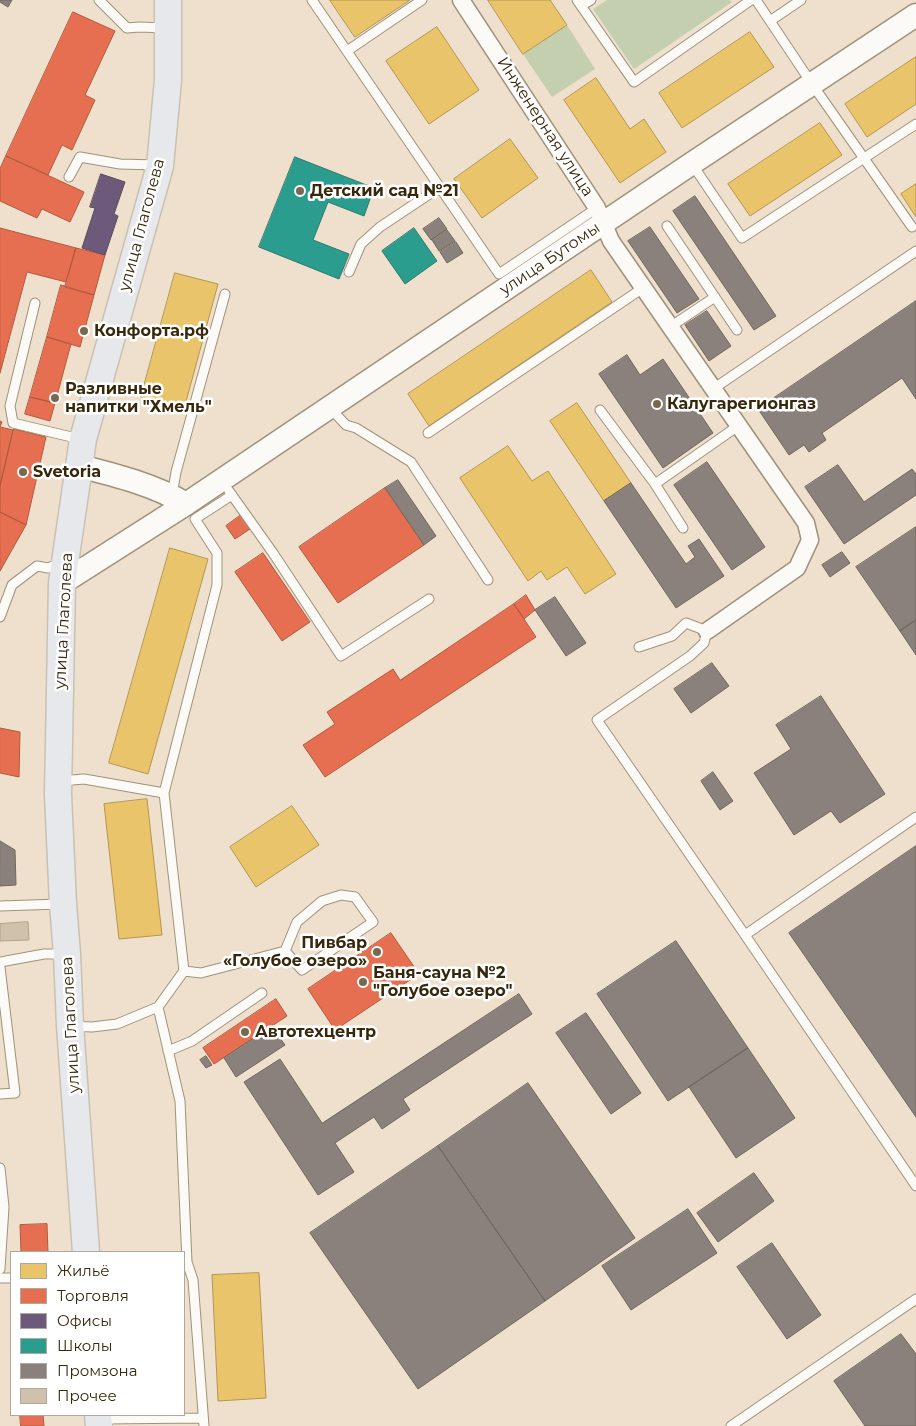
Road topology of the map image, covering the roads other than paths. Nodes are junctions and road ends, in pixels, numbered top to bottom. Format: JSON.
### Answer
{"nodes":[{"id":1,"x":99,"y":0,"type":"edge"},
{"id":2,"x":168,"y":0,"type":"edge"},
{"id":3,"x":312,"y":0,"type":"edge"},
{"id":4,"x":422,"y":0,"type":"edge"},
{"id":5,"x":461,"y":0,"type":"edge"},
{"id":6,"x":591,"y":0,"type":"edge"},
{"id":7,"x":751,"y":0,"type":"edge"},
{"id":8,"x":756,"y":0,"type":"edge"},
{"id":9,"x":801,"y":0,"type":"edge"},
{"id":10,"x":579,"y":3,"type":"edge"},
{"id":11,"x":916,"y":15,"type":"edge"},
{"id":12,"x":770,"y":21,"type":"junction"},
{"id":13,"x":168,"y":28,"type":"junction"},
{"id":14,"x":347,"y":51,"type":"junction"},
{"id":15,"x":812,"y":84,"type":"junction"},
{"id":16,"x":916,"y":124,"type":"edge"},
{"id":17,"x":864,"y":158,"type":"junction"},
{"id":18,"x":691,"y":164,"type":"junction"},
{"id":19,"x":160,"y":166,"type":"junction"},
{"id":20,"x":69,"y":178,"type":"dead end"},
{"id":21,"x":440,"y":187,"type":"junction"},
{"id":22,"x":601,"y":215,"type":"junction"},
{"id":23,"x":667,"y":226,"type":"dead end"},
{"id":24,"x":912,"y":227,"type":"dead end"},
{"id":25,"x":916,"y":251,"type":"edge"},
{"id":26,"x":349,"y":272,"type":"dead end"},
{"id":27,"x":644,"y":288,"type":"junction"},
{"id":28,"x":225,"y":294,"type":"dead end"},
{"id":29,"x":714,"y":297,"type":"junction"},
{"id":30,"x":35,"y":303,"type":"dead end"},
{"id":31,"x":670,"y":327,"type":"junction"},
{"id":32,"x":737,"y":330,"type":"dead end"},
{"id":33,"x":713,"y":390,"type":"junction"},
{"id":34,"x":329,"y":407,"type":"junction"},
{"id":35,"x":600,"y":410,"type":"dead end"},
{"id":36,"x":738,"y":426,"type":"junction"},
{"id":37,"x":428,"y":433,"type":"dead end"},
{"id":38,"x":83,"y":440,"type":"junction"},
{"id":39,"x":79,"y":466,"type":"junction"},
{"id":40,"x":655,"y":484,"type":"junction"},
{"id":41,"x":227,"y":488,"type":"junction"},
{"id":42,"x":184,"y":506,"type":"junction"},
{"id":43,"x":683,"y":528,"type":"dead end"},
{"id":44,"x":64,"y":572,"type":"junction"},
{"id":45,"x":488,"y":580,"type":"dead end"},
{"id":46,"x":429,"y":599,"type":"dead end"},
{"id":47,"x":0,"y":617,"type":"edge"},
{"id":48,"x":706,"y":630,"type":"junction"},
{"id":49,"x":639,"y":647,"type":"dead end"},
{"id":50,"x":58,"y":782,"type":"junction"},
{"id":51,"x":164,"y":793,"type":"junction"},
{"id":52,"x":916,"y":817,"type":"edge"},
{"id":53,"x":63,"y":904,"type":"junction"},
{"id":54,"x":0,"y":906,"type":"edge"},
{"id":55,"x":745,"y":935,"type":"junction"},
{"id":56,"x":285,"y":951,"type":"junction"},
{"id":57,"x":67,"y":954,"type":"junction"},
{"id":58,"x":0,"y":962,"type":"edge"},
{"id":59,"x":0,"y":967,"type":"edge"},
{"id":60,"x":184,"y":971,"type":"junction"},
{"id":61,"x":262,"y":993,"type":"dead end"},
{"id":62,"x":158,"y":1007,"type":"junction"},
{"id":63,"x":70,"y":1026,"type":"junction"},
{"id":64,"x":168,"y":1051,"type":"junction"},
{"id":65,"x":0,"y":1094,"type":"edge"},
{"id":66,"x":0,"y":1168,"type":"edge"},
{"id":67,"x":916,"y":1186,"type":"edge"},
{"id":68,"x":86,"y":1251,"type":"edge"},
{"id":69,"x":185,"y":1251,"type":"edge"},
{"id":70,"x":185,"y":1262,"type":"edge"},
{"id":71,"x":0,"y":1269,"type":"edge"},
{"id":72,"x":916,"y":1299,"type":"edge"},
{"id":73,"x":98,"y":1420,"type":"edge"},
{"id":74,"x":204,"y":1422,"type":"edge"},
{"id":75,"x":731,"y":1426,"type":"edge"}],
"edges":[{"from":1,"to":13,"type":"lane"},
{"from":2,"to":13,"type":"main road","name":"улица Глаголева"},
{"from":3,"to":14,"type":"lane"},
{"from":4,"to":14,"type":"lane"},
{"from":5,"to":22,"type":"street","name":"Инженерная улица"},
{"from":6,"to":10,"type":"lane"},
{"from":7,"to":10,"type":"lane"},
{"from":8,"to":12,"type":"lane"},
{"from":9,"to":12,"type":"lane"},
{"from":11,"to":15,"type":"street","name":"улица Бутомы"},
{"from":12,"to":15,"type":"lane"},
{"from":13,"to":19,"type":"main road","name":"улица Глаголева"},
{"from":14,"to":21,"type":"lane"},
{"from":15,"to":17,"type":"lane"},
{"from":15,"to":18,"type":"street","name":"улица Бутомы"},
{"from":16,"to":17,"type":"lane"},
{"from":17,"to":18,"type":"lane"},
{"from":17,"to":24,"type":"lane"},
{"from":18,"to":22,"type":"street","name":"улица Бутомы"},
{"from":19,"to":20,"type":"lane"},
{"from":19,"to":38,"type":"main road","name":"улица Глаголева"},
{"from":21,"to":22,"type":"lane"},
{"from":21,"to":26,"type":"lane"},
{"from":22,"to":27,"type":"street","name":"Инженерная улица"},
{"from":22,"to":34,"type":"street","name":"улица Бутомы"},
{"from":23,"to":29,"type":"lane"},
{"from":25,"to":33,"type":"lane"},
{"from":27,"to":31,"type":"street","name":"Инженерная улица"},
{"from":27,"to":37,"type":"lane"},
{"from":28,"to":42,"type":"lane"},
{"from":29,"to":31,"type":"lane"},
{"from":29,"to":32,"type":"lane"},
{"from":30,"to":38,"type":"lane"},
{"from":31,"to":33,"type":"street","name":"Инженерная улица"},
{"from":33,"to":36,"type":"street","name":"Инженерная улица"},
{"from":34,"to":41,"type":"street","name":"улица Бутомы"},
{"from":34,"to":45,"type":"lane"},
{"from":35,"to":40,"type":"lane"},
{"from":36,"to":40,"type":"lane"},
{"from":36,"to":48,"type":"street","name":"Инженерная улица"},
{"from":38,"to":39,"type":"main road","name":"улица Глаголева"},
{"from":39,"to":42,"type":"street"},
{"from":39,"to":44,"type":"main road","name":"улица Глаголева"},
{"from":40,"to":43,"type":"lane"},
{"from":41,"to":42,"type":"street","name":"улица Бутомы"},
{"from":41,"to":46,"type":"lane"},
{"from":42,"to":44,"type":"street","name":"улица Бутомы"},
{"from":42,"to":51,"type":"lane"},
{"from":44,"to":47,"type":"lane"},
{"from":44,"to":50,"type":"main road","name":"улица Глаголева"},
{"from":48,"to":49,"type":"lane"},
{"from":48,"to":55,"type":"lane"},
{"from":50,"to":51,"type":"lane"},
{"from":50,"to":53,"type":"main road","name":"улица Глаголева"},
{"from":51,"to":60,"type":"lane"},
{"from":52,"to":55,"type":"lane"},
{"from":53,"to":54,"type":"lane"},
{"from":53,"to":57,"type":"main road","name":"улица Глаголева"},
{"from":55,"to":67,"type":"lane"},
{"from":56,"to":56,"type":"lane"},
{"from":56,"to":60,"type":"lane"},
{"from":57,"to":58,"type":"lane"},
{"from":57,"to":63,"type":"main road","name":"улица Глаголева"},
{"from":59,"to":65,"type":"lane"},
{"from":60,"to":62,"type":"lane"},
{"from":61,"to":64,"type":"lane"},
{"from":62,"to":63,"type":"lane"},
{"from":62,"to":64,"type":"lane"},
{"from":63,"to":68,"type":"main road","name":"улица Глаголева"},
{"from":64,"to":69,"type":"lane"},
{"from":66,"to":71,"type":"lane"},
{"from":70,"to":74,"type":"lane"},
{"from":72,"to":75,"type":"lane"},
{"from":73,"to":74,"type":"lane"}]}
